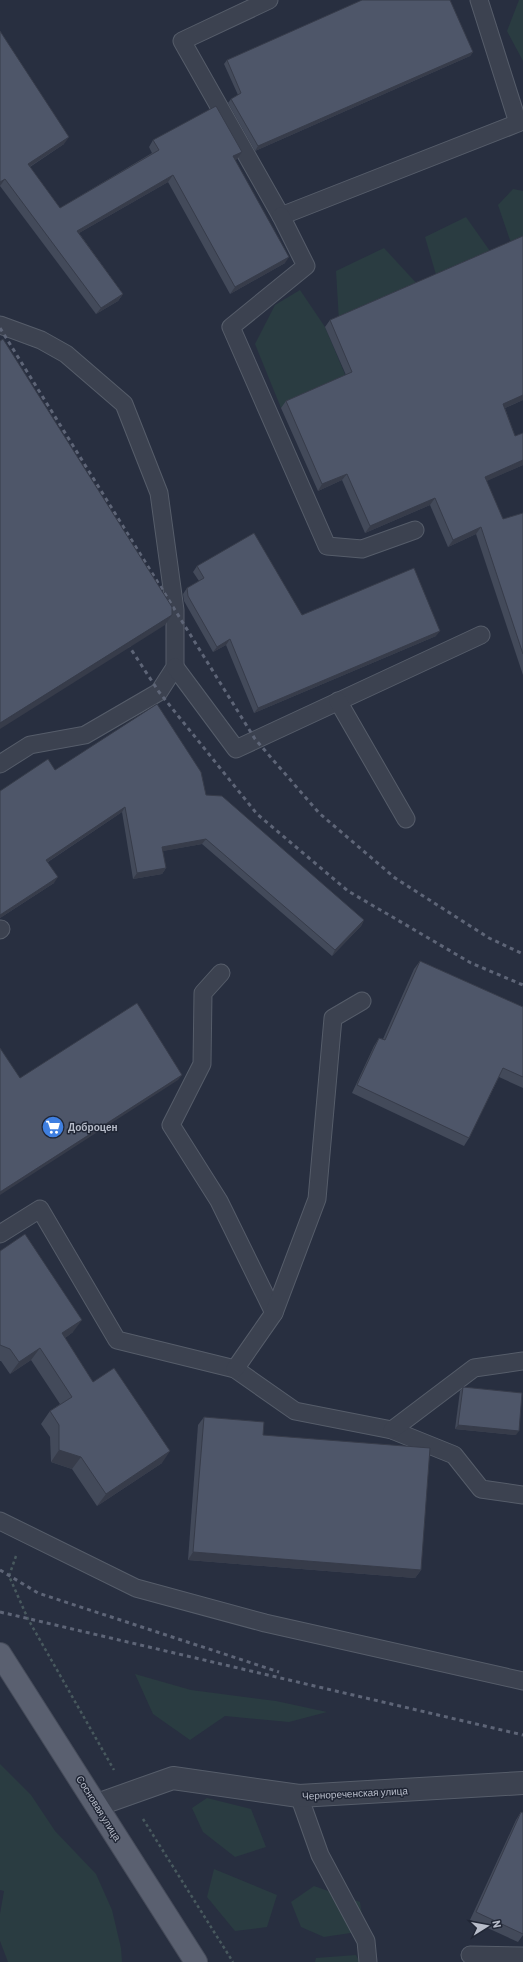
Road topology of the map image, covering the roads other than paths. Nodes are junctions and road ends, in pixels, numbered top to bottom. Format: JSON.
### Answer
{"nodes":[{"id":1,"x":269,"y":0,"type":"edge"},
{"id":2,"x":479,"y":0,"type":"edge"},
{"id":3,"x":281,"y":216,"type":"junction"},
{"id":4,"x":0,"y":325,"type":"edge"},
{"id":5,"x":415,"y":530,"type":"dead end"},
{"id":6,"x":481,"y":635,"type":"dead end"},
{"id":7,"x":175,"y":667,"type":"junction"},
{"id":8,"x":338,"y":701,"type":"junction"},
{"id":9,"x":0,"y":764,"type":"edge"},
{"id":10,"x":406,"y":819,"type":"dead end"},
{"id":11,"x":221,"y":972,"type":"dead end"},
{"id":12,"x":362,"y":1001,"type":"dead end"},
{"id":13,"x":0,"y":1234,"type":"edge"},
{"id":14,"x":274,"y":1313,"type":"junction"},
{"id":15,"x":523,"y":1361,"type":"edge"},
{"id":16,"x":235,"y":1369,"type":"junction"},
{"id":17,"x":392,"y":1430,"type":"junction"},
{"id":18,"x":523,"y":1495,"type":"edge"},
{"id":19,"x":0,"y":1521,"type":"edge"},
{"id":20,"x":0,"y":1654,"type":"edge"},
{"id":21,"x":523,"y":1681,"type":"edge"},
{"id":22,"x":523,"y":1783,"type":"edge"},
{"id":23,"x":299,"y":1796,"type":"junction"},
{"id":24,"x":98,"y":1805,"type":"junction"},
{"id":25,"x":470,"y":1955,"type":"dead end"},
{"id":26,"x":523,"y":1956,"type":"edge"},
{"id":27,"x":196,"y":1962,"type":"edge"},
{"id":28,"x":368,"y":1962,"type":"edge"}],
"edges":[{"from":1,"to":3,"type":"lane"},
{"from":2,"to":3,"type":"lane"},
{"from":3,"to":5,"type":"lane"},
{"from":4,"to":7,"type":"lane"},
{"from":6,"to":8,"type":"lane"},
{"from":7,"to":8,"type":"lane"},
{"from":7,"to":9,"type":"lane"},
{"from":8,"to":10,"type":"lane"},
{"from":11,"to":14,"type":"lane"},
{"from":12,"to":14,"type":"lane"},
{"from":13,"to":16,"type":"lane"},
{"from":14,"to":16,"type":"lane"},
{"from":15,"to":17,"type":"lane"},
{"from":16,"to":17,"type":"lane"},
{"from":17,"to":18,"type":"lane"},
{"from":19,"to":21,"type":"lane"},
{"from":20,"to":24,"type":"main road","name":"Сосновая улица"},
{"from":22,"to":23,"type":"street","name":"Чернореченская улица"},
{"from":23,"to":24,"type":"street","name":"Чернореченская улица"},
{"from":23,"to":28,"type":"lane"},
{"from":24,"to":27,"type":"main road","name":"Сосновая улица"},
{"from":25,"to":26,"type":"lane"}]}
